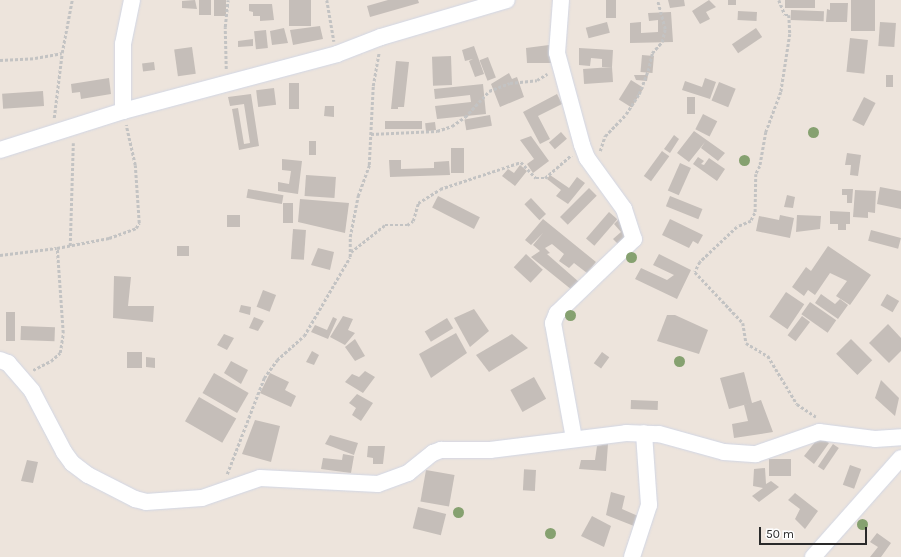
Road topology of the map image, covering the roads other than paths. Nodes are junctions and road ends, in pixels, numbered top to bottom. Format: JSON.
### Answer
{"nodes":[{"id":1,"x":132,"y":0,"type":"edge"},
{"id":2,"x":507,"y":0,"type":"edge"},
{"id":3,"x":561,"y":0,"type":"edge"},
{"id":4,"x":123,"y":111,"type":"junction"},
{"id":5,"x":0,"y":150,"type":"edge"},
{"id":6,"x":0,"y":360,"type":"edge"},
{"id":7,"x":644,"y":433,"type":"junction"},
{"id":8,"x":901,"y":437,"type":"edge"},
{"id":9,"x":574,"y":439,"type":"junction"},
{"id":10,"x":901,"y":458,"type":"edge"},
{"id":11,"x":632,"y":557,"type":"edge"},
{"id":12,"x":813,"y":557,"type":"edge"}],
"edges":[{"from":1,"to":4,"type":"street"},
{"from":2,"to":4,"type":"street"},
{"from":3,"to":9,"type":"street"},
{"from":4,"to":5,"type":"street"},
{"from":6,"to":9,"type":"street"},
{"from":7,"to":8,"type":"street"},
{"from":7,"to":9,"type":"street"},
{"from":7,"to":11,"type":"street"},
{"from":10,"to":12,"type":"street"}]}
